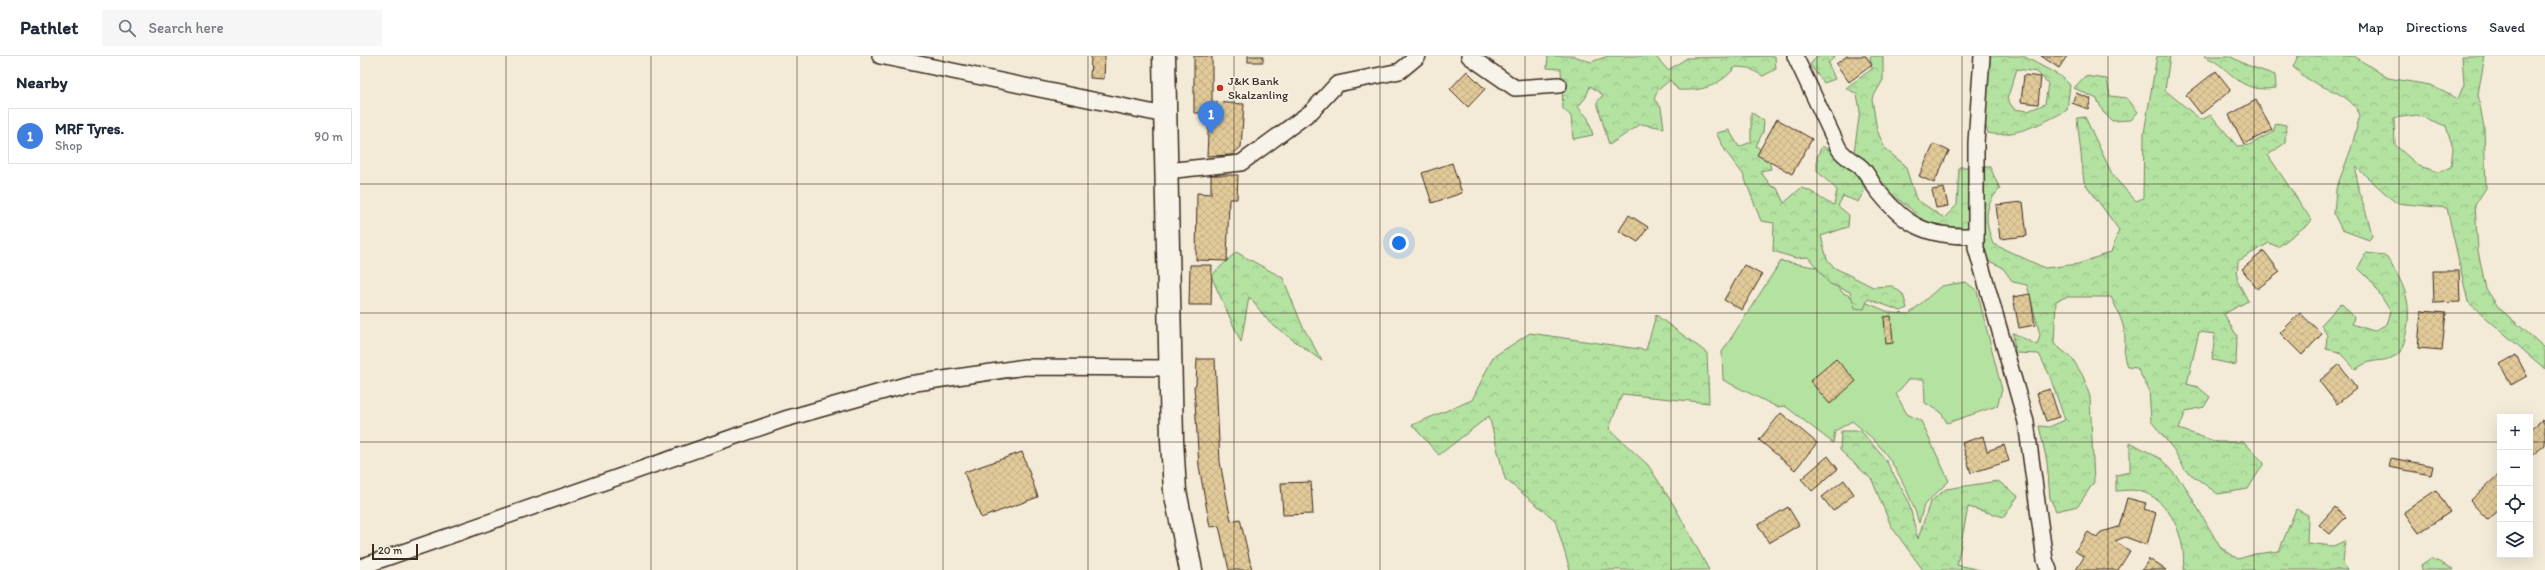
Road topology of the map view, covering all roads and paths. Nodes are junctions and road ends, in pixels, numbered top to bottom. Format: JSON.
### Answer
{"nodes":[{"id":1,"x":880,"y":56,"type":"edge"},
{"id":2,"x":1164,"y":56,"type":"edge"},
{"id":3,"x":1418,"y":56,"type":"edge"},
{"id":4,"x":1469,"y":56,"type":"edge"},
{"id":5,"x":1795,"y":56,"type":"edge"},
{"id":6,"x":1982,"y":56,"type":"edge"},
{"id":7,"x":1559,"y":85,"type":"dead end"},
{"id":8,"x":1165,"y":115,"type":"junction"},
{"id":9,"x":1166,"y":171,"type":"junction"},
{"id":10,"x":1976,"y":236,"type":"junction"},
{"id":11,"x":1170,"y":368,"type":"junction"},
{"id":12,"x":360,"y":567,"type":"edge"},
{"id":13,"x":1191,"y":570,"type":"edge"},
{"id":14,"x":2048,"y":570,"type":"edge"}],
"edges":[{"from":1,"to":8,"type":"street"},
{"from":2,"to":8,"type":"highway"},
{"from":3,"to":9,"type":"street"},
{"from":4,"to":7,"type":"street"},
{"from":5,"to":10,"type":"street"},
{"from":6,"to":10,"type":"street"},
{"from":8,"to":9,"type":"highway"},
{"from":9,"to":11,"type":"highway"},
{"from":10,"to":14,"type":"street"},
{"from":11,"to":12,"type":"street"},
{"from":11,"to":13,"type":"highway"}]}
